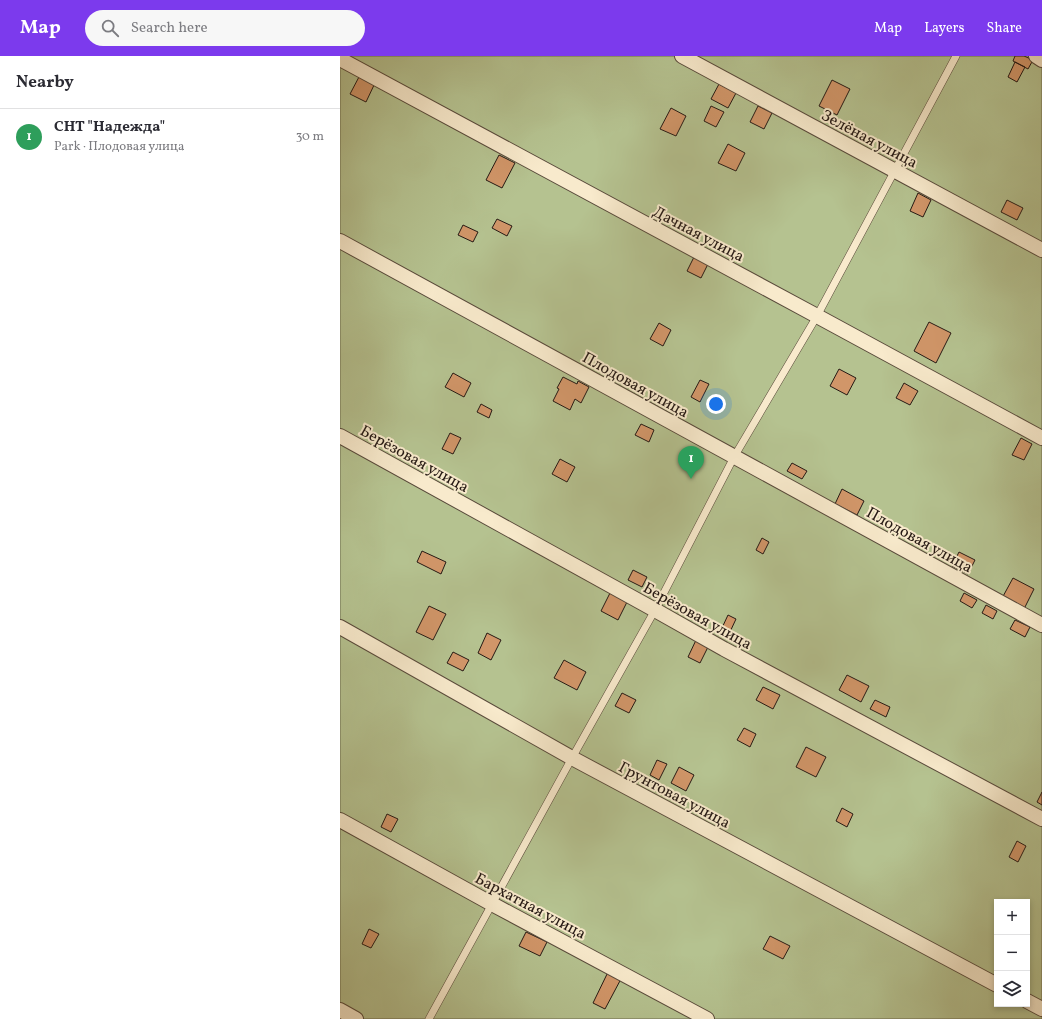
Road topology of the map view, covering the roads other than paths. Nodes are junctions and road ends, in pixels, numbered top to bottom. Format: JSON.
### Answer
{"nodes":[{"id":1,"x":682,"y":56,"type":"edge"},
{"id":2,"x":956,"y":56,"type":"edge"},
{"id":3,"x":1036,"y":56,"type":"edge"},
{"id":4,"x":340,"y":59,"type":"edge"},
{"id":5,"x":1042,"y":60,"type":"edge"},
{"id":6,"x":895,"y":171,"type":"junction"},
{"id":7,"x":340,"y":241,"type":"edge"},
{"id":8,"x":1042,"y":250,"type":"edge"},
{"id":9,"x":817,"y":316,"type":"junction"},
{"id":10,"x":340,"y":436,"type":"edge"},
{"id":11,"x":1042,"y":438,"type":"edge"},
{"id":12,"x":734,"y":457,"type":"junction"},
{"id":13,"x":655,"y":610,"type":"junction"},
{"id":14,"x":1042,"y":625,"type":"edge"},
{"id":15,"x":340,"y":627,"type":"edge"},
{"id":16,"x":572,"y":758,"type":"junction"},
{"id":17,"x":1042,"y":819,"type":"edge"},
{"id":18,"x":340,"y":820,"type":"edge"},
{"id":19,"x":492,"y":904,"type":"junction"},
{"id":20,"x":994,"y":983,"type":"edge"},
{"id":21,"x":1030,"y":1003,"type":"edge"},
{"id":22,"x":1042,"y":1009,"type":"edge"},
{"id":23,"x":340,"y":1010,"type":"edge"},
{"id":24,"x":356,"y":1019,"type":"edge"},
{"id":25,"x":429,"y":1019,"type":"edge"},
{"id":26,"x":707,"y":1019,"type":"edge"}],
"edges":[{"from":1,"to":6,"type":"street","name":"Зелёная улица"},
{"from":2,"to":6,"type":"lane"},
{"from":3,"to":5,"type":"street"},
{"from":4,"to":9,"type":"street","name":"Дачная улица"},
{"from":6,"to":8,"type":"street","name":"Зелёная улица"},
{"from":6,"to":9,"type":"lane"},
{"from":7,"to":12,"type":"street","name":"Плодовая улица"},
{"from":9,"to":11,"type":"street","name":"Дачная улица"},
{"from":9,"to":12,"type":"lane"},
{"from":10,"to":13,"type":"street","name":"Берёзовая улица"},
{"from":12,"to":13,"type":"lane"},
{"from":12,"to":14,"type":"street","name":"Плодовая улица"},
{"from":13,"to":16,"type":"lane"},
{"from":13,"to":17,"type":"street","name":"Берёзовая улица"},
{"from":15,"to":16,"type":"street","name":"Грунтовая улица"},
{"from":16,"to":19,"type":"lane"},
{"from":16,"to":20,"type":"street","name":"Грунтовая улица"},
{"from":18,"to":19,"type":"street","name":"Бархатная улица"},
{"from":19,"to":25,"type":"lane"},
{"from":19,"to":26,"type":"street","name":"Бархатная улица"},
{"from":21,"to":22,"type":"street"},
{"from":23,"to":24,"type":"street"}]}
